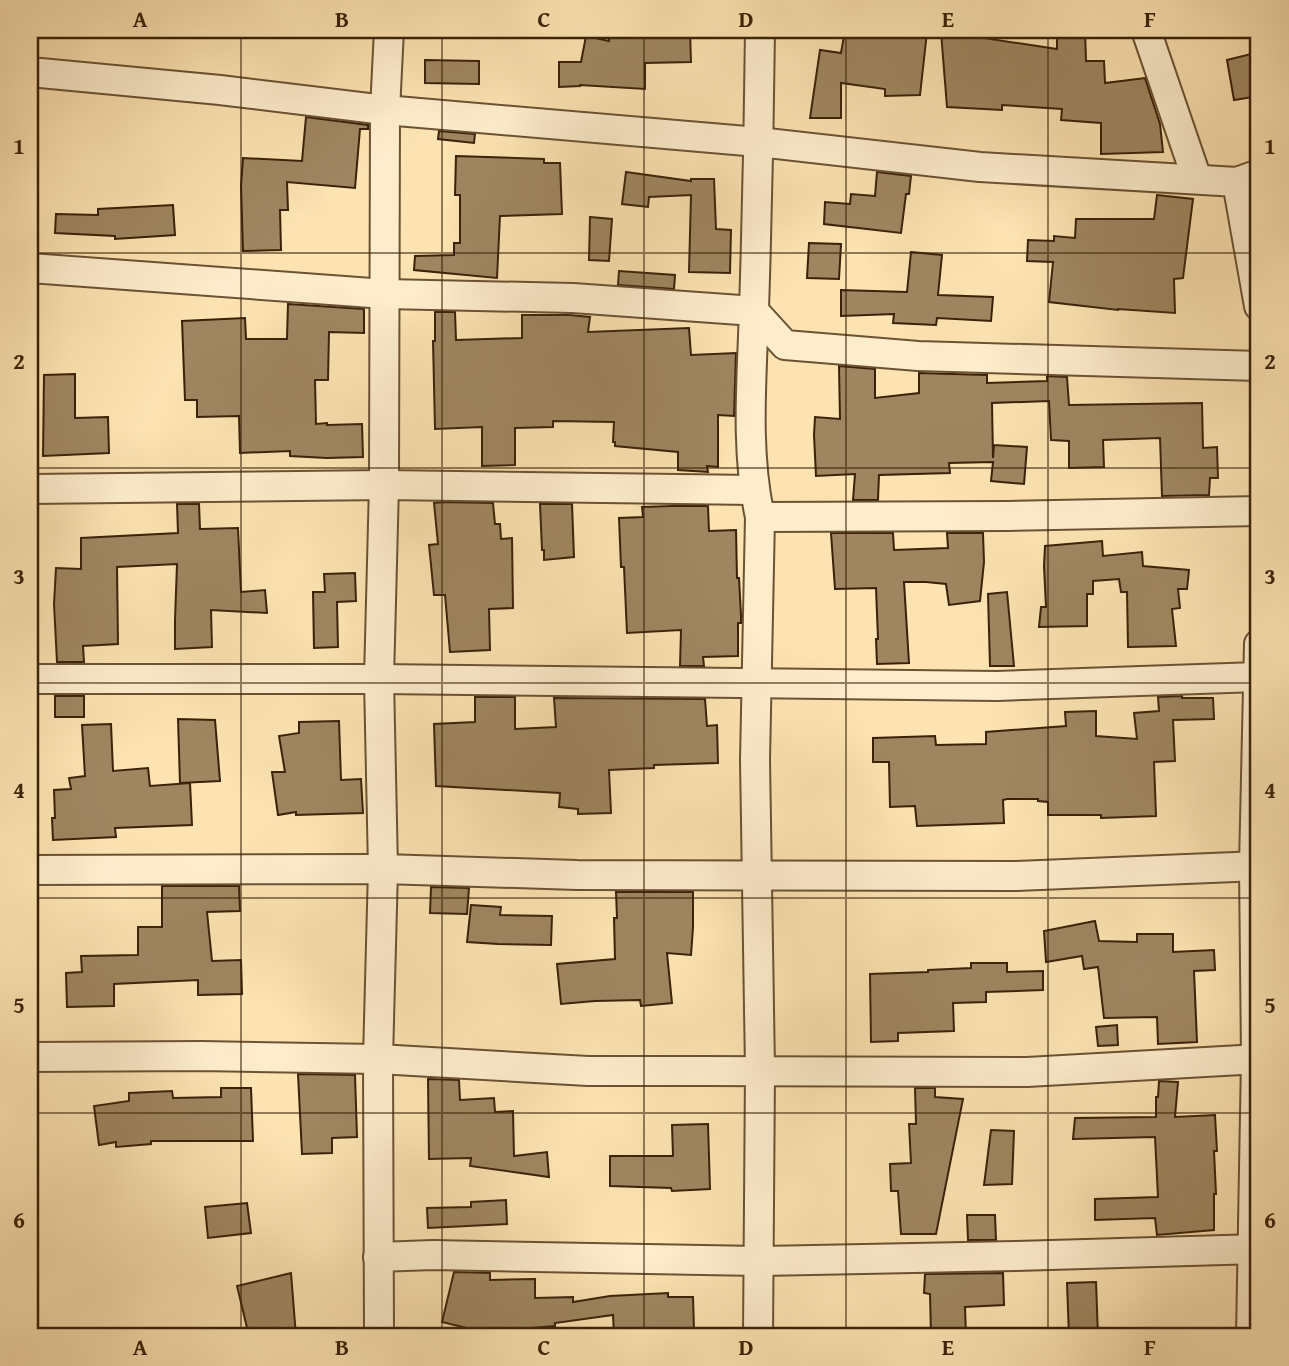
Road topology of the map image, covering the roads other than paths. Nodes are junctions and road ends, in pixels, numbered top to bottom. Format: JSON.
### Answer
{"nodes":[{"id":1,"x":389,"y":30,"type":"edge"},
{"id":2,"x":760,"y":30,"type":"edge"},
{"id":3,"x":1156,"y":33,"type":"edge"},
{"id":4,"x":30,"y":72,"type":"edge"},
{"id":5,"x":385,"y":110,"type":"junction"},
{"id":6,"x":758,"y":142,"type":"junction"},
{"id":7,"x":1248,"y":178,"type":"edge"},
{"id":8,"x":1197,"y":179,"type":"junction"},
{"id":9,"x":30,"y":268,"type":"edge"},
{"id":10,"x":385,"y":294,"type":"junction"},
{"id":11,"x":1259,"y":306,"type":"edge"},
{"id":12,"x":754,"y":311,"type":"junction"},
{"id":13,"x":1259,"y":366,"type":"edge"},
{"id":14,"x":384,"y":485,"type":"junction"},
{"id":15,"x":30,"y":489,"type":"edge"},
{"id":16,"x":757,"y":503,"type":"junction"},
{"id":17,"x":1259,"y":512,"type":"edge"},
{"id":18,"x":1259,"y":644,"type":"edge"},
{"id":19,"x":30,"y":679,"type":"edge"},
{"id":20,"x":379,"y":680,"type":"junction"},
{"id":21,"x":757,"y":682,"type":"junction"},
{"id":22,"x":1258,"y":693,"type":"edge"},
{"id":23,"x":1256,"y":866,"type":"edge"},
{"id":24,"x":383,"y":869,"type":"junction"},
{"id":25,"x":30,"y":870,"type":"edge"},
{"id":26,"x":758,"y":875,"type":"junction"},
{"id":27,"x":30,"y":1057,"type":"edge"},
{"id":28,"x":378,"y":1059,"type":"junction"},
{"id":29,"x":1257,"y":1059,"type":"edge"},
{"id":30,"x":760,"y":1070,"type":"junction"},
{"id":31,"x":1256,"y":1249,"type":"edge"},
{"id":32,"x":378,"y":1257,"type":"junction"},
{"id":33,"x":758,"y":1261,"type":"junction"},
{"id":34,"x":379,"y":1336,"type":"edge"},
{"id":35,"x":758,"y":1336,"type":"edge"},
{"id":36,"x":1251,"y":1336,"type":"edge"}],
"edges":[{"from":1,"to":5,"type":"street"},
{"from":2,"to":6,"type":"street"},
{"from":3,"to":8,"type":"street"},
{"from":4,"to":5,"type":"street"},
{"from":5,"to":6,"type":"street"},
{"from":5,"to":10,"type":"street"},
{"from":6,"to":8,"type":"street"},
{"from":6,"to":12,"type":"street"},
{"from":7,"to":8,"type":"street"},
{"from":7,"to":11,"type":"street"},
{"from":9,"to":10,"type":"street"},
{"from":10,"to":12,"type":"street"},
{"from":10,"to":14,"type":"street"},
{"from":12,"to":13,"type":"street"},
{"from":12,"to":16,"type":"street"},
{"from":14,"to":15,"type":"street"},
{"from":14,"to":16,"type":"street"},
{"from":14,"to":20,"type":"street"},
{"from":16,"to":17,"type":"street"},
{"from":16,"to":21,"type":"street"},
{"from":18,"to":22,"type":"street"},
{"from":19,"to":20,"type":"street"},
{"from":20,"to":21,"type":"street"},
{"from":20,"to":24,"type":"street"},
{"from":21,"to":22,"type":"street"},
{"from":21,"to":26,"type":"street"},
{"from":22,"to":23,"type":"street"},
{"from":23,"to":26,"type":"street"},
{"from":23,"to":29,"type":"street"},
{"from":24,"to":25,"type":"street"},
{"from":24,"to":26,"type":"street"},
{"from":24,"to":28,"type":"street"},
{"from":26,"to":30,"type":"street"},
{"from":27,"to":28,"type":"street"},
{"from":28,"to":30,"type":"street"},
{"from":28,"to":32,"type":"street"},
{"from":29,"to":30,"type":"street"},
{"from":29,"to":31,"type":"street"},
{"from":30,"to":33,"type":"street"},
{"from":31,"to":33,"type":"street"},
{"from":31,"to":36,"type":"street"},
{"from":32,"to":33,"type":"street"},
{"from":32,"to":34,"type":"street"},
{"from":33,"to":35,"type":"street"}]}
